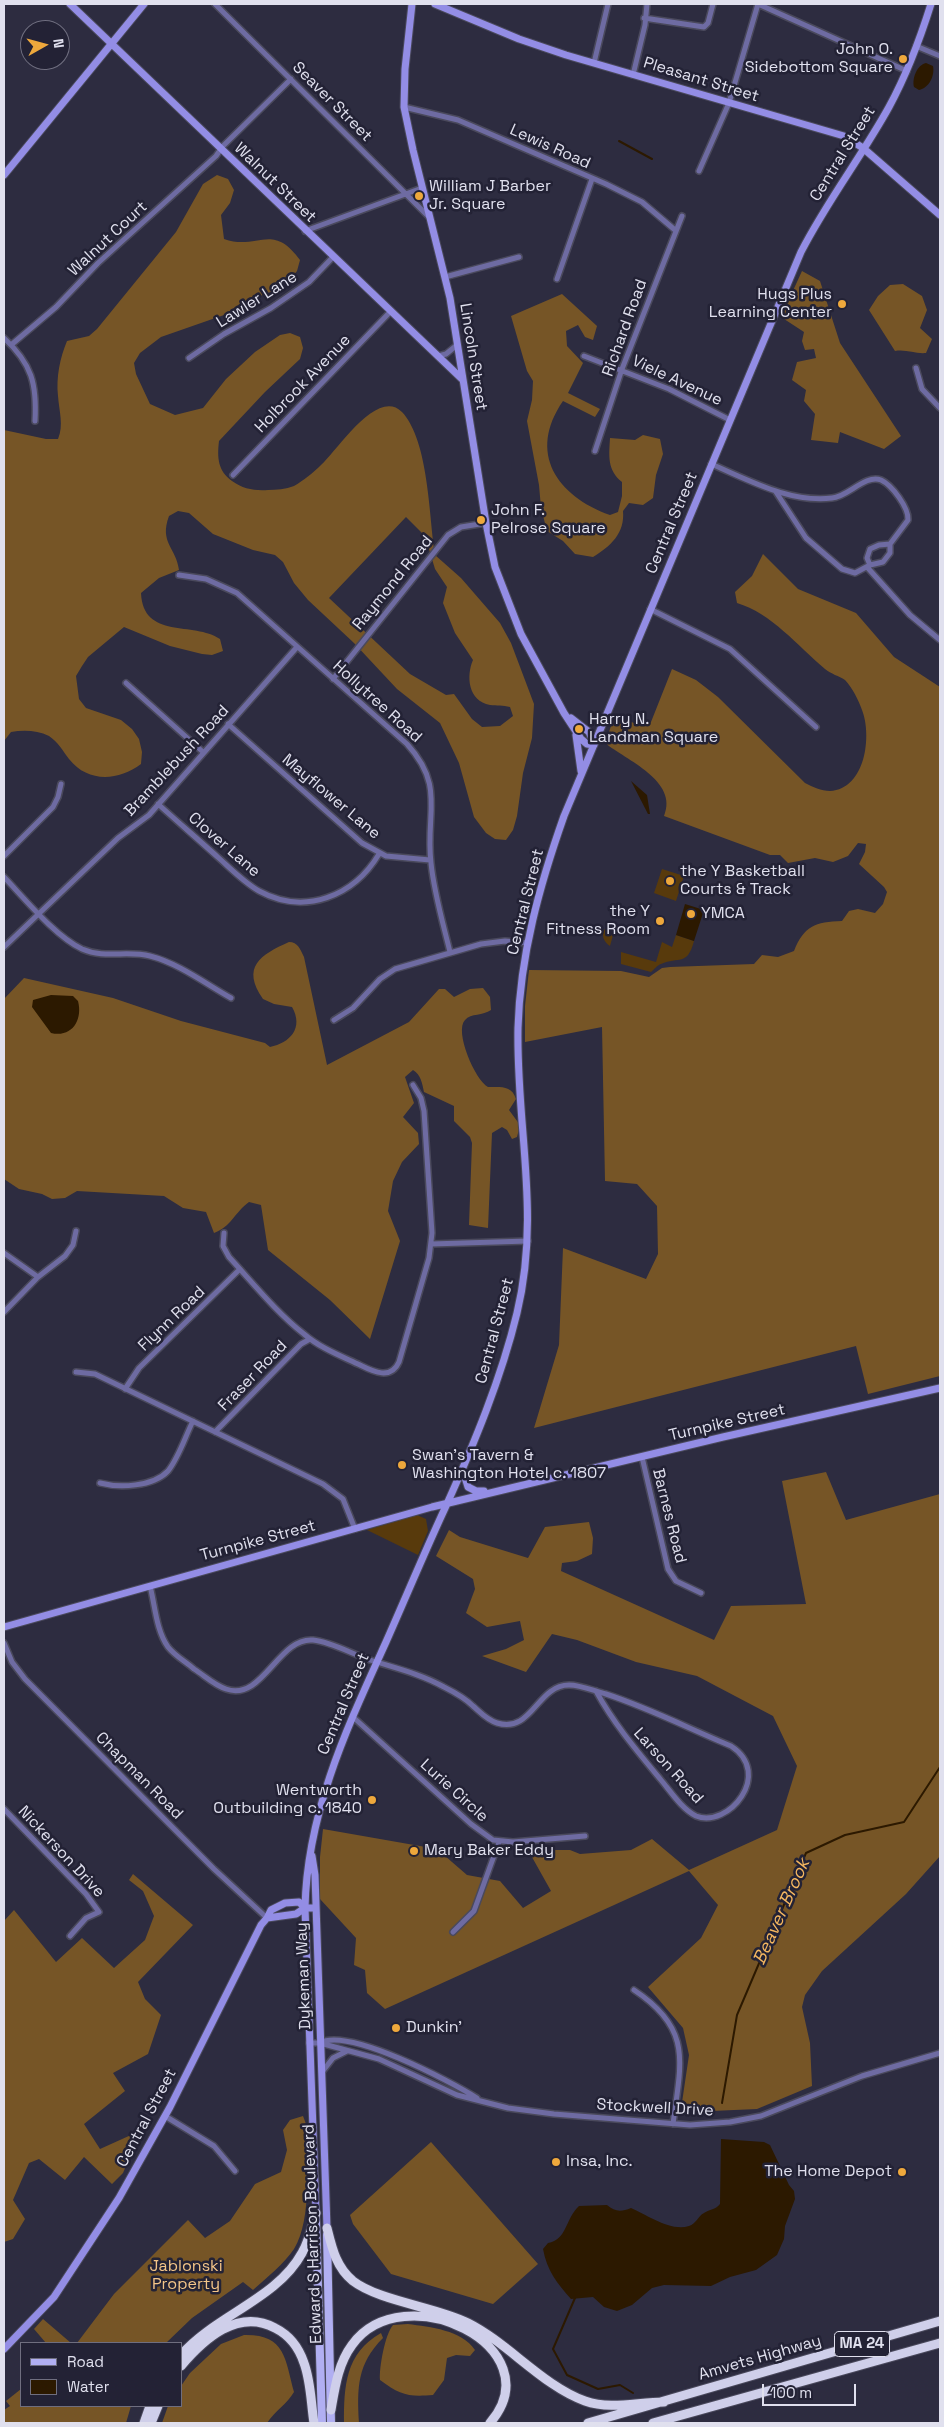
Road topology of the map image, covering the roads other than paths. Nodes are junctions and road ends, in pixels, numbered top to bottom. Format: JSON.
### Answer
{"nodes":[{"id":1,"x":70,"y":4,"type":"edge"},
{"id":2,"x":144,"y":4,"type":"edge"},
{"id":3,"x":215,"y":4,"type":"edge"},
{"id":4,"x":412,"y":4,"type":"edge"},
{"id":5,"x":435,"y":4,"type":"edge"},
{"id":6,"x":608,"y":4,"type":"edge"},
{"id":7,"x":647,"y":4,"type":"edge"},
{"id":8,"x":713,"y":4,"type":"edge"},
{"id":9,"x":758,"y":4,"type":"edge"},
{"id":10,"x":932,"y":4,"type":"edge"},
{"id":11,"x":644,"y":18,"type":"junction"},
{"id":12,"x":112,"y":44,"type":"junction"},
{"id":13,"x":916,"y":46,"type":"junction"},
{"id":14,"x":940,"y":56,"type":"edge"},
{"id":15,"x":594,"y":63,"type":"junction"},
{"id":16,"x":907,"y":71,"type":"junction"},
{"id":17,"x":633,"y":75,"type":"junction"},
{"id":18,"x":290,"y":79,"type":"junction"},
{"id":19,"x":729,"y":103,"type":"junction"},
{"id":20,"x":404,"y":107,"type":"junction"},
{"id":21,"x":863,"y":148,"type":"junction"},
{"id":22,"x":220,"y":149,"type":"junction"},
{"id":23,"x":699,"y":171,"type":"dead end"},
{"id":24,"x":4,"y":175,"type":"edge"},
{"id":25,"x":592,"y":179,"type":"junction"},
{"id":26,"x":422,"y":188,"type":"junction"},
{"id":27,"x":406,"y":194,"type":"junction"},
{"id":28,"x":940,"y":215,"type":"edge"},
{"id":29,"x":682,"y":216,"type":"dead end"},
{"id":30,"x":430,"y":219,"type":"junction"},
{"id":31,"x":675,"y":230,"type":"junction"},
{"id":32,"x":306,"y":231,"type":"junction"},
{"id":33,"x":333,"y":257,"type":"junction"},
{"id":34,"x":519,"y":257,"type":"dead end"},
{"id":35,"x":445,"y":277,"type":"junction"},
{"id":36,"x":557,"y":279,"type":"dead end"},
{"id":37,"x":391,"y":311,"type":"junction"},
{"id":38,"x":4,"y":338,"type":"edge"},
{"id":39,"x":11,"y":345,"type":"junction"},
{"id":40,"x":457,"y":345,"type":"junction"},
{"id":41,"x":438,"y":356,"type":"junction"},
{"id":42,"x":584,"y":356,"type":"dead end"},
{"id":43,"x":189,"y":358,"type":"dead end"},
{"id":44,"x":916,"y":368,"type":"dead end"},
{"id":45,"x":622,"y":369,"type":"junction"},
{"id":46,"x":463,"y":380,"type":"junction"},
{"id":47,"x":940,"y":408,"type":"edge"},
{"id":48,"x":730,"y":420,"type":"junction"},
{"id":49,"x":35,"y":421,"type":"dead end"},
{"id":50,"x":595,"y":451,"type":"dead end"},
{"id":51,"x":711,"y":464,"type":"junction"},
{"id":52,"x":233,"y":476,"type":"dead end"},
{"id":53,"x":776,"y":492,"type":"junction"},
{"id":54,"x":486,"y":523,"type":"junction"},
{"id":55,"x":890,"y":544,"type":"junction"},
{"id":56,"x":869,"y":566,"type":"junction"},
{"id":57,"x":179,"y":575,"type":"dead end"},
{"id":58,"x":650,"y":609,"type":"junction"},
{"id":59,"x":940,"y":632,"type":"edge"},
{"id":60,"x":934,"y":635,"type":"junction"},
{"id":61,"x":940,"y":640,"type":"edge"},
{"id":62,"x":297,"y":647,"type":"junction"},
{"id":63,"x":333,"y":679,"type":"junction"},
{"id":64,"x":126,"y":683,"type":"dead end"},
{"id":65,"x":560,"y":704,"type":"junction"},
{"id":66,"x":228,"y":724,"type":"junction"},
{"id":67,"x":816,"y":727,"type":"dead end"},
{"id":68,"x":576,"y":732,"type":"junction"},
{"id":69,"x":594,"y":745,"type":"junction"},
{"id":70,"x":203,"y":752,"type":"junction"},
{"id":71,"x":581,"y":777,"type":"junction"},
{"id":72,"x":61,"y":784,"type":"dead end"},
{"id":73,"x":158,"y":804,"type":"junction"},
{"id":74,"x":380,"y":854,"type":"junction"},
{"id":75,"x":4,"y":856,"type":"edge"},
{"id":76,"x":430,"y":860,"type":"junction"},
{"id":77,"x":4,"y":877,"type":"edge"},
{"id":78,"x":40,"y":913,"type":"junction"},
{"id":79,"x":528,"y":943,"type":"junction"},
{"id":80,"x":4,"y":947,"type":"edge"},
{"id":81,"x":450,"y":952,"type":"junction"},
{"id":82,"x":231,"y":998,"type":"dead end"},
{"id":83,"x":334,"y":1020,"type":"dead end"},
{"id":84,"x":413,"y":1085,"type":"dead end"},
{"id":85,"x":76,"y":1231,"type":"dead end"},
{"id":86,"x":224,"y":1233,"type":"dead end"},
{"id":87,"x":528,"y":1241,"type":"junction"},
{"id":88,"x":431,"y":1244,"type":"junction"},
{"id":89,"x":4,"y":1253,"type":"edge"},
{"id":90,"x":240,"y":1269,"type":"junction"},
{"id":91,"x":38,"y":1277,"type":"junction"},
{"id":92,"x":4,"y":1312,"type":"edge"},
{"id":93,"x":310,"y":1339,"type":"junction"},
{"id":94,"x":76,"y":1372,"type":"dead end"},
{"id":95,"x":940,"y":1388,"type":"edge"},
{"id":96,"x":125,"y":1389,"type":"junction"},
{"id":97,"x":193,"y":1422,"type":"junction"},
{"id":98,"x":215,"y":1432,"type":"junction"},
{"id":99,"x":642,"y":1457,"type":"junction"},
{"id":100,"x":463,"y":1469,"type":"junction"},
{"id":101,"x":100,"y":1483,"type":"dead end"},
{"id":102,"x":521,"y":1486,"type":"junction"},
{"id":103,"x":447,"y":1504,"type":"junction"},
{"id":104,"x":355,"y":1529,"type":"junction"},
{"id":105,"x":150,"y":1586,"type":"junction"},
{"id":106,"x":702,"y":1593,"type":"dead end"},
{"id":107,"x":4,"y":1626,"type":"edge"},
{"id":108,"x":4,"y":1643,"type":"edge"},
{"id":109,"x":377,"y":1662,"type":"junction"},
{"id":110,"x":596,"y":1691,"type":"junction"},
{"id":111,"x":353,"y":1717,"type":"junction"},
{"id":112,"x":4,"y":1809,"type":"edge"},
{"id":113,"x":585,"y":1836,"type":"dead end"},
{"id":114,"x":499,"y":1842,"type":"junction"},
{"id":115,"x":311,"y":1848,"type":"junction"},
{"id":116,"x":305,"y":1908,"type":"junction"},
{"id":117,"x":315,"y":1908,"type":"junction"},
{"id":118,"x":268,"y":1918,"type":"junction"},
{"id":119,"x":453,"y":1932,"type":"dead end"},
{"id":120,"x":70,"y":1936,"type":"dead end"},
{"id":121,"x":634,"y":1990,"type":"dead end"},
{"id":122,"x":309,"y":2043,"type":"junction"},
{"id":123,"x":320,"y":2043,"type":"junction"},
{"id":124,"x":348,"y":2051,"type":"junction"},
{"id":125,"x":940,"y":2053,"type":"edge"},
{"id":126,"x":322,"y":2072,"type":"junction"},
{"id":127,"x":479,"y":2100,"type":"junction"},
{"id":128,"x":165,"y":2116,"type":"junction"},
{"id":129,"x":673,"y":2124,"type":"junction"},
{"id":130,"x":235,"y":2171,"type":"dead end"},
{"id":131,"x":316,"y":2213,"type":"junction"},
{"id":132,"x":327,"y":2228,"type":"junction"},
{"id":133,"x":940,"y":2321,"type":"edge"},
{"id":134,"x":940,"y":2343,"type":"edge"},
{"id":135,"x":4,"y":2349,"type":"edge"},
{"id":136,"x":182,"y":2354,"type":"edge"},
{"id":137,"x":182,"y":2365,"type":"edge"},
{"id":138,"x":664,"y":2402,"type":"junction"},
{"id":139,"x":150,"y":2407,"type":"edge"},
{"id":140,"x":158,"y":2407,"type":"edge"},
{"id":141,"x":331,"y":2410,"type":"junction"},
{"id":142,"x":144,"y":2423,"type":"edge"},
{"id":143,"x":151,"y":2423,"type":"edge"},
{"id":144,"x":314,"y":2423,"type":"edge"},
{"id":145,"x":322,"y":2423,"type":"edge"},
{"id":146,"x":332,"y":2423,"type":"edge"},
{"id":147,"x":490,"y":2423,"type":"edge"},
{"id":148,"x":588,"y":2423,"type":"edge"},
{"id":149,"x":655,"y":2423,"type":"edge"}],
"edges":[{"from":1,"to":12,"type":"street","name":"Walnut Street"},
{"from":2,"to":12,"type":"street"},
{"from":3,"to":18,"type":"street","name":"Seaver Street"},
{"from":4,"to":20,"type":"street","name":"Lincoln Street"},
{"from":5,"to":15,"type":"street","name":"Pleasant Street"},
{"from":6,"to":15,"type":"street"},
{"from":7,"to":11,"type":"street"},
{"from":8,"to":11,"type":"street"},
{"from":9,"to":16,"type":"street"},
{"from":9,"to":19,"type":"street"},
{"from":10,"to":13,"type":"street","name":"Central Street"},
{"from":11,"to":17,"type":"street"},
{"from":12,"to":22,"type":"street","name":"Walnut Street"},
{"from":12,"to":24,"type":"street"},
{"from":13,"to":14,"type":"street"},
{"from":13,"to":16,"type":"street","name":"Central Street"},
{"from":15,"to":17,"type":"street","name":"Pleasant Street"},
{"from":16,"to":21,"type":"street","name":"Central Street"},
{"from":17,"to":19,"type":"street","name":"Pleasant Street"},
{"from":18,"to":22,"type":"street","name":"Walnut Court"},
{"from":18,"to":27,"type":"street","name":"Seaver Street"},
{"from":19,"to":21,"type":"street","name":"Pleasant Street"},
{"from":19,"to":23,"type":"street"},
{"from":20,"to":25,"type":"street","name":"Lewis Road"},
{"from":20,"to":26,"type":"street","name":"Lincoln Street"},
{"from":21,"to":28,"type":"street","name":"Pleasant Street"},
{"from":21,"to":48,"type":"street","name":"Central Street"},
{"from":22,"to":32,"type":"street","name":"Walnut Street"},
{"from":22,"to":39,"type":"street","name":"Walnut Court"},
{"from":25,"to":31,"type":"street","name":"Lewis Road"},
{"from":25,"to":36,"type":"street"},
{"from":26,"to":27,"type":"street"},
{"from":26,"to":30,"type":"street","name":"Lincoln Street"},
{"from":27,"to":30,"type":"street","name":"Seaver Street"},
{"from":27,"to":32,"type":"street"},
{"from":29,"to":31,"type":"street","name":"Richard Road"},
{"from":30,"to":35,"type":"street","name":"Lincoln Street"},
{"from":31,"to":45,"type":"street","name":"Richard Road"},
{"from":32,"to":33,"type":"street","name":"Walnut Street"},
{"from":33,"to":37,"type":"street","name":"Walnut Street"},
{"from":33,"to":43,"type":"street","name":"Lawler Lane"},
{"from":34,"to":35,"type":"street"},
{"from":35,"to":40,"type":"street","name":"Lincoln Street"},
{"from":37,"to":41,"type":"street","name":"Walnut Street"},
{"from":37,"to":52,"type":"street","name":"Holbrook Avenue"},
{"from":38,"to":39,"type":"street"},
{"from":39,"to":49,"type":"street"},
{"from":40,"to":41,"type":"street"},
{"from":40,"to":46,"type":"street","name":"Lincoln Street"},
{"from":41,"to":46,"type":"street","name":"Walnut Street"},
{"from":42,"to":45,"type":"street","name":"Viele Avenue"},
{"from":44,"to":47,"type":"street"},
{"from":45,"to":48,"type":"street","name":"Viele Avenue"},
{"from":45,"to":50,"type":"street","name":"Richard Road"},
{"from":46,"to":54,"type":"street","name":"Lincoln Street"},
{"from":48,"to":51,"type":"street","name":"Central Street"},
{"from":51,"to":53,"type":"street"},
{"from":51,"to":58,"type":"street","name":"Central Street"},
{"from":53,"to":55,"type":"street"},
{"from":53,"to":56,"type":"street"},
{"from":54,"to":63,"type":"street","name":"Raymond Road"},
{"from":54,"to":65,"type":"street","name":"Lincoln Street"},
{"from":55,"to":56,"type":"street"},
{"from":55,"to":56,"type":"street"},
{"from":56,"to":60,"type":"street"},
{"from":57,"to":62,"type":"street","name":"Hollytree Road"},
{"from":58,"to":67,"type":"street"},
{"from":58,"to":69,"type":"street","name":"Central Street"},
{"from":59,"to":60,"type":"street"},
{"from":60,"to":61,"type":"street"},
{"from":62,"to":63,"type":"street","name":"Hollytree Road"},
{"from":62,"to":66,"type":"street","name":"Bramblebush Road"},
{"from":63,"to":76,"type":"street","name":"Hollytree Road"},
{"from":64,"to":70,"type":"street"},
{"from":65,"to":68,"type":"street","name":"Lincoln Street"},
{"from":65,"to":69,"type":"street","name":"Lincoln Street"},
{"from":66,"to":70,"type":"street","name":"Bramblebush Road"},
{"from":66,"to":74,"type":"street","name":"Mayflower Lane"},
{"from":68,"to":69,"type":"street","name":"Lincoln Street"},
{"from":68,"to":71,"type":"street","name":"Lincoln Street"},
{"from":69,"to":71,"type":"street","name":"Central Street"},
{"from":70,"to":73,"type":"street","name":"Bramblebush Road"},
{"from":71,"to":79,"type":"street","name":"Central Street"},
{"from":72,"to":75,"type":"street"},
{"from":73,"to":74,"type":"street","name":"Clover Lane"},
{"from":73,"to":78,"type":"street","name":"Bramblebush Road"},
{"from":74,"to":76,"type":"street","name":"Mayflower Lane"},
{"from":76,"to":81,"type":"street","name":"Hollytree Road"},
{"from":77,"to":78,"type":"street"},
{"from":78,"to":80,"type":"street","name":"Bramblebush Road"},
{"from":78,"to":82,"type":"street"},
{"from":79,"to":81,"type":"street"},
{"from":79,"to":87,"type":"street","name":"Central Street"},
{"from":81,"to":83,"type":"street"},
{"from":84,"to":88,"type":"street"},
{"from":85,"to":91,"type":"street"},
{"from":86,"to":90,"type":"street"},
{"from":87,"to":88,"type":"street"},
{"from":87,"to":100,"type":"street","name":"Central Street"},
{"from":88,"to":93,"type":"street"},
{"from":89,"to":91,"type":"street"},
{"from":90,"to":93,"type":"street"},
{"from":90,"to":96,"type":"street","name":"Flynn Road"},
{"from":91,"to":92,"type":"street"},
{"from":93,"to":98,"type":"street","name":"Fraser Road"},
{"from":94,"to":96,"type":"street"},
{"from":95,"to":99,"type":"street","name":"Turnpike Street"},
{"from":96,"to":97,"type":"street"},
{"from":97,"to":98,"type":"street"},
{"from":97,"to":101,"type":"street"},
{"from":98,"to":104,"type":"street"},
{"from":99,"to":102,"type":"street","name":"Turnpike Street"},
{"from":99,"to":106,"type":"street","name":"Barnes Road"},
{"from":100,"to":102,"type":"street","name":"Turnpike Street"},
{"from":100,"to":103,"type":"street","name":"Central Street"},
{"from":102,"to":103,"type":"street","name":"Turnpike Street"},
{"from":103,"to":104,"type":"street","name":"Turnpike Street"},
{"from":103,"to":109,"type":"street","name":"Central Street"},
{"from":104,"to":105,"type":"street","name":"Turnpike Street"},
{"from":105,"to":107,"type":"street","name":"Turnpike Street"},
{"from":105,"to":109,"type":"street"},
{"from":108,"to":118,"type":"street","name":"Chapman Road"},
{"from":109,"to":110,"type":"street","name":"Larson Road"},
{"from":109,"to":111,"type":"street","name":"Central Street"},
{"from":110,"to":110,"type":"street","name":"Larson Road"},
{"from":111,"to":114,"type":"street","name":"Lurie Circle"},
{"from":111,"to":115,"type":"street","name":"Central Street"},
{"from":112,"to":120,"type":"street","name":"Nickerson Drive"},
{"from":113,"to":114,"type":"street"},
{"from":114,"to":119,"type":"street"},
{"from":115,"to":116,"type":"street","name":"Central Street"},
{"from":115,"to":117,"type":"street","name":"Central Street"},
{"from":116,"to":117,"type":"street"},
{"from":116,"to":118,"type":"street"},
{"from":116,"to":118,"type":"street","name":"Central Street"},
{"from":116,"to":122,"type":"street","name":"Dykeman Way"},
{"from":117,"to":123,"type":"street","name":"Dykeman Way"},
{"from":118,"to":128,"type":"street","name":"Central Street"},
{"from":121,"to":129,"type":"street"},
{"from":122,"to":123,"type":"street","name":"Stockwell Drive"},
{"from":122,"to":131,"type":"street","name":"Edward S Harrison Boulevard"},
{"from":123,"to":124,"type":"street","name":"Stockwell Drive"},
{"from":123,"to":126,"type":"street","name":"Edward S Harrison Boulevard"},
{"from":123,"to":127,"type":"street","name":"Stockwell Drive"},
{"from":124,"to":126,"type":"street"},
{"from":124,"to":127,"type":"street","name":"Stockwell Drive"},
{"from":125,"to":129,"type":"street","name":"Stockwell Drive"},
{"from":126,"to":132,"type":"street","name":"Edward S Harrison Boulevard"},
{"from":127,"to":129,"type":"street","name":"Stockwell Drive"},
{"from":128,"to":130,"type":"street"},
{"from":128,"to":135,"type":"street","name":"Central Street"},
{"from":131,"to":136,"type":"highway"},
{"from":131,"to":145,"type":"main road","name":"Edward S Harrison Boulevard"},
{"from":132,"to":138,"type":"highway"},
{"from":132,"to":141,"type":"main road","name":"Edward S Harrison Boulevard"},
{"from":133,"to":138,"type":"highway","name":"Amvets Highway","number":"MA 24"},
{"from":134,"to":149,"type":"highway","name":"Amvets Highway","number":"MA 24"},
{"from":137,"to":144,"type":"highway"},
{"from":138,"to":148,"type":"highway","name":"Amvets Highway","number":"MA 24"},
{"from":139,"to":142,"type":"highway"},
{"from":140,"to":143,"type":"highway"},
{"from":141,"to":146,"type":"main road","name":"Edward S Harrison Boulevard"},
{"from":141,"to":147,"type":"highway"}]}
